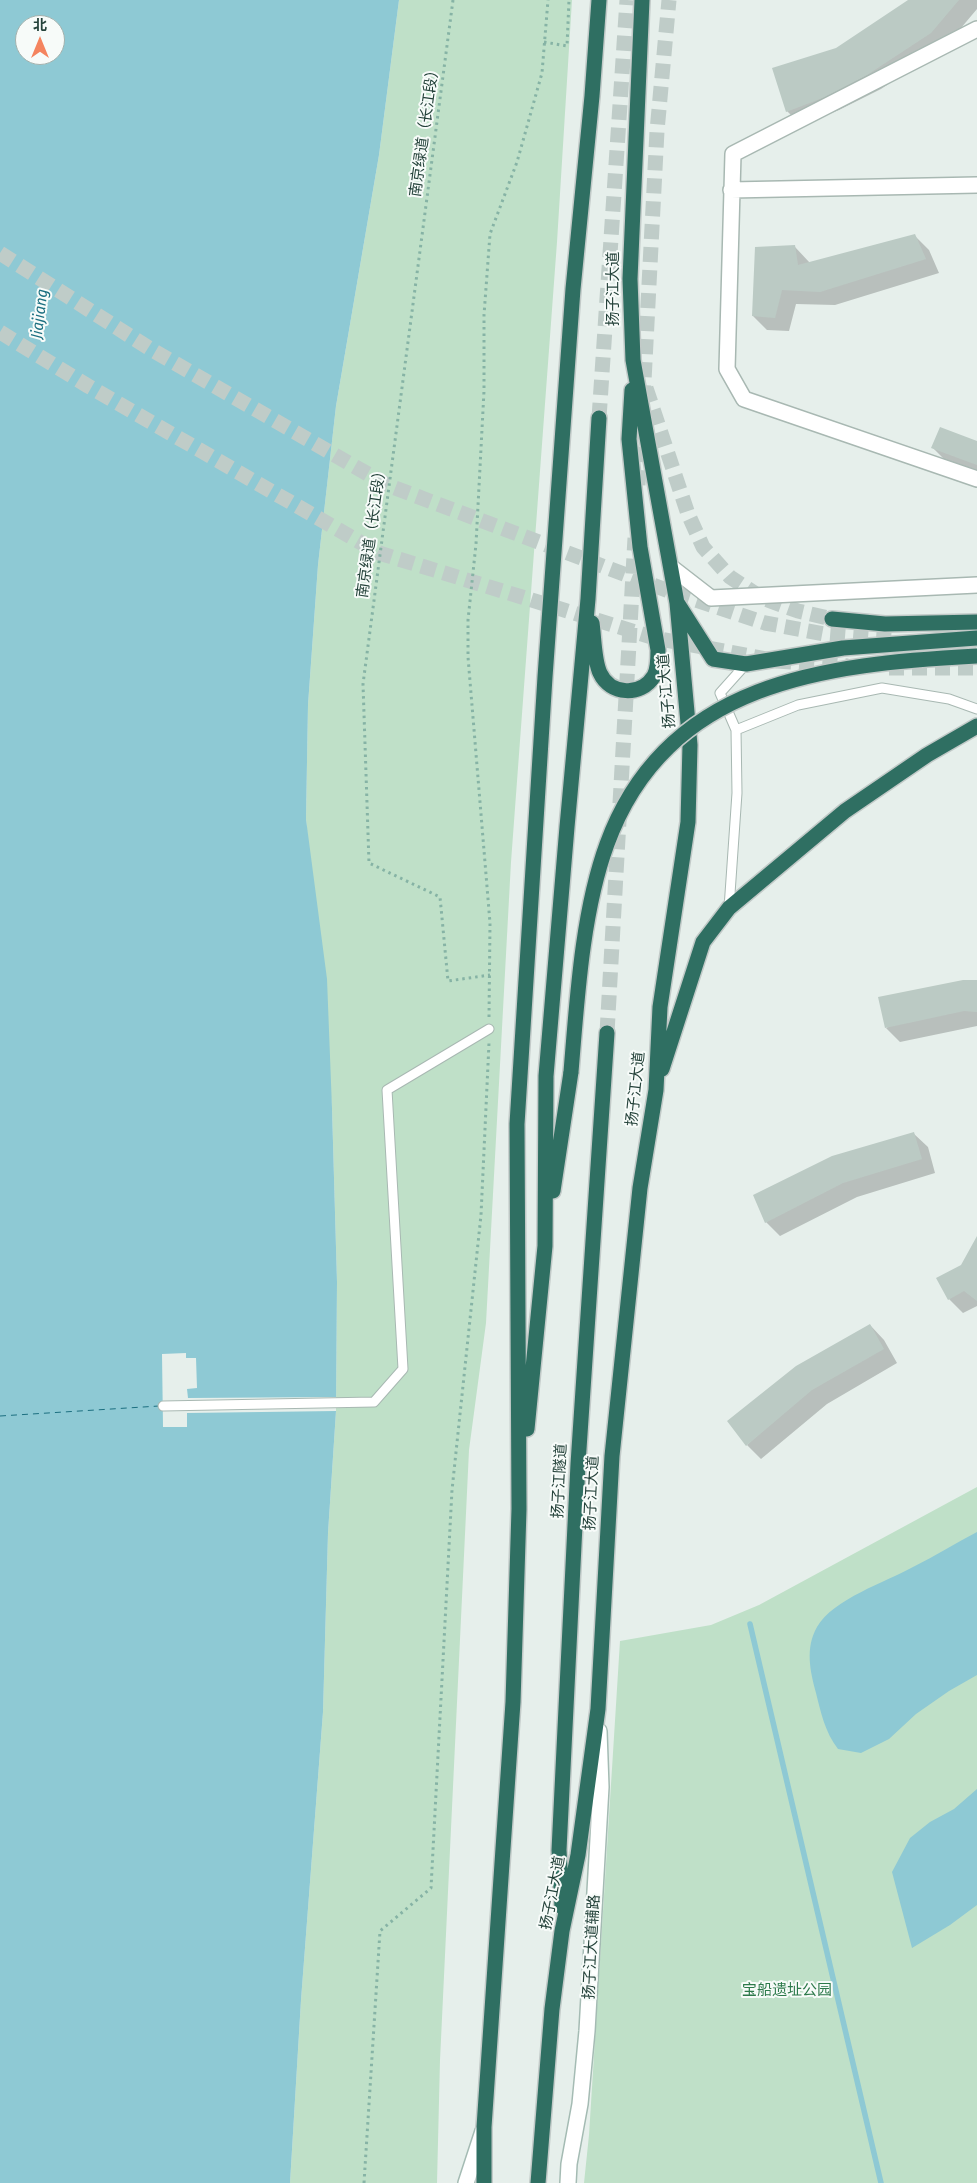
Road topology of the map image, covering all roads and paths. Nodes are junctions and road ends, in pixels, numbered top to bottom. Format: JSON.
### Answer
{"nodes":[{"id":1,"x":453,"y":0,"type":"edge"},
{"id":2,"x":548,"y":0,"type":"edge"},
{"id":3,"x":569,"y":0,"type":"edge"},
{"id":4,"x":599,"y":0,"type":"edge"},
{"id":5,"x":642,"y":0,"type":"edge"},
{"id":6,"x":977,"y":29,"type":"edge"},
{"id":7,"x":544,"y":42,"type":"junction"},
{"id":8,"x":977,"y":185,"type":"edge"},
{"id":9,"x":731,"y":190,"type":"junction"},
{"id":10,"x":633,"y":360,"type":"junction"},
{"id":11,"x":599,"y":418,"type":"tunnel mouth"},
{"id":12,"x":977,"y":479,"type":"edge"},
{"id":13,"x":670,"y":567,"type":"junction"},
{"id":14,"x":977,"y":585,"type":"edge"},
{"id":15,"x":588,"y":599,"type":"junction"},
{"id":16,"x":677,"y":603,"type":"junction"},
{"id":17,"x":832,"y":619,"type":"tunnel mouth"},
{"id":18,"x":977,"y":622,"type":"edge"},
{"id":19,"x":977,"y":638,"type":"edge"},
{"id":20,"x":977,"y":656,"type":"edge"},
{"id":21,"x":746,"y":664,"type":"junction"},
{"id":22,"x":977,"y":709,"type":"edge"},
{"id":23,"x":977,"y":726,"type":"edge"},
{"id":24,"x":736,"y":730,"type":"junction"},
{"id":25,"x":729,"y":908,"type":"junction"},
{"id":26,"x":490,"y":975,"type":"junction"},
{"id":27,"x":489,"y":1029,"type":"junction"},
{"id":28,"x":607,"y":1033,"type":"tunnel mouth"},
{"id":29,"x":656,"y":1090,"type":"junction"},
{"id":30,"x":545,"y":1246,"type":"junction"},
{"id":31,"x":163,"y":1406,"type":"dead end"},
{"id":32,"x":518,"y":1509,"type":"junction"},
{"id":33,"x":598,"y":1709,"type":"junction"},
{"id":34,"x":562,"y":1931,"type":"junction"},
{"id":35,"x":484,"y":2127,"type":"junction"},
{"id":36,"x":364,"y":2183,"type":"edge"},
{"id":37,"x":466,"y":2183,"type":"edge"},
{"id":38,"x":484,"y":2183,"type":"edge"},
{"id":39,"x":538,"y":2183,"type":"edge"},
{"id":40,"x":568,"y":2183,"type":"edge"}],
"edges":[{"from":1,"to":26,"type":"path","name":"南京绿道（长江段）"},
{"from":2,"to":7,"type":"path"},
{"from":3,"to":7,"type":"path"},
{"from":4,"to":32,"type":"highway"},
{"from":5,"to":10,"type":"highway","name":"扬子江大道"},
{"from":6,"to":9,"type":"street"},
{"from":7,"to":26,"type":"path"},
{"from":8,"to":9,"type":"street"},
{"from":9,"to":12,"type":"street"},
{"from":10,"to":13,"type":"highway","name":"扬子江大道"},
{"from":10,"to":15,"type":"highway"},
{"from":11,"to":15,"type":"highway"},
{"from":13,"to":14,"type":"street"},
{"from":13,"to":16,"type":"highway","name":"扬子江大道"},
{"from":15,"to":30,"type":"highway"},
{"from":16,"to":21,"type":"highway"},
{"from":16,"to":29,"type":"highway","name":"扬子江大道"},
{"from":17,"to":18,"type":"highway"},
{"from":19,"to":21,"type":"highway"},
{"from":20,"to":30,"type":"highway","bridge":true},
{"from":21,"to":24,"type":"lane"},
{"from":22,"to":24,"type":"lane"},
{"from":23,"to":25,"type":"highway"},
{"from":24,"to":25,"type":"lane"},
{"from":25,"to":29,"type":"highway"},
{"from":26,"to":27,"type":"path"},
{"from":27,"to":31,"type":"lane"},
{"from":27,"to":36,"type":"path"},
{"from":28,"to":34,"type":"highway","name":"扬子江隧道"},
{"from":29,"to":33,"type":"highway","name":"扬子江大道"},
{"from":30,"to":32,"type":"highway"},
{"from":32,"to":35,"type":"highway"},
{"from":33,"to":34,"type":"highway","name":"扬子江大道"},
{"from":33,"to":40,"type":"street","name":"扬子江大道辅路"},
{"from":34,"to":39,"type":"highway","name":"扬子江大道"},
{"from":35,"to":37,"type":"street"},
{"from":35,"to":38,"type":"highway"}]}
